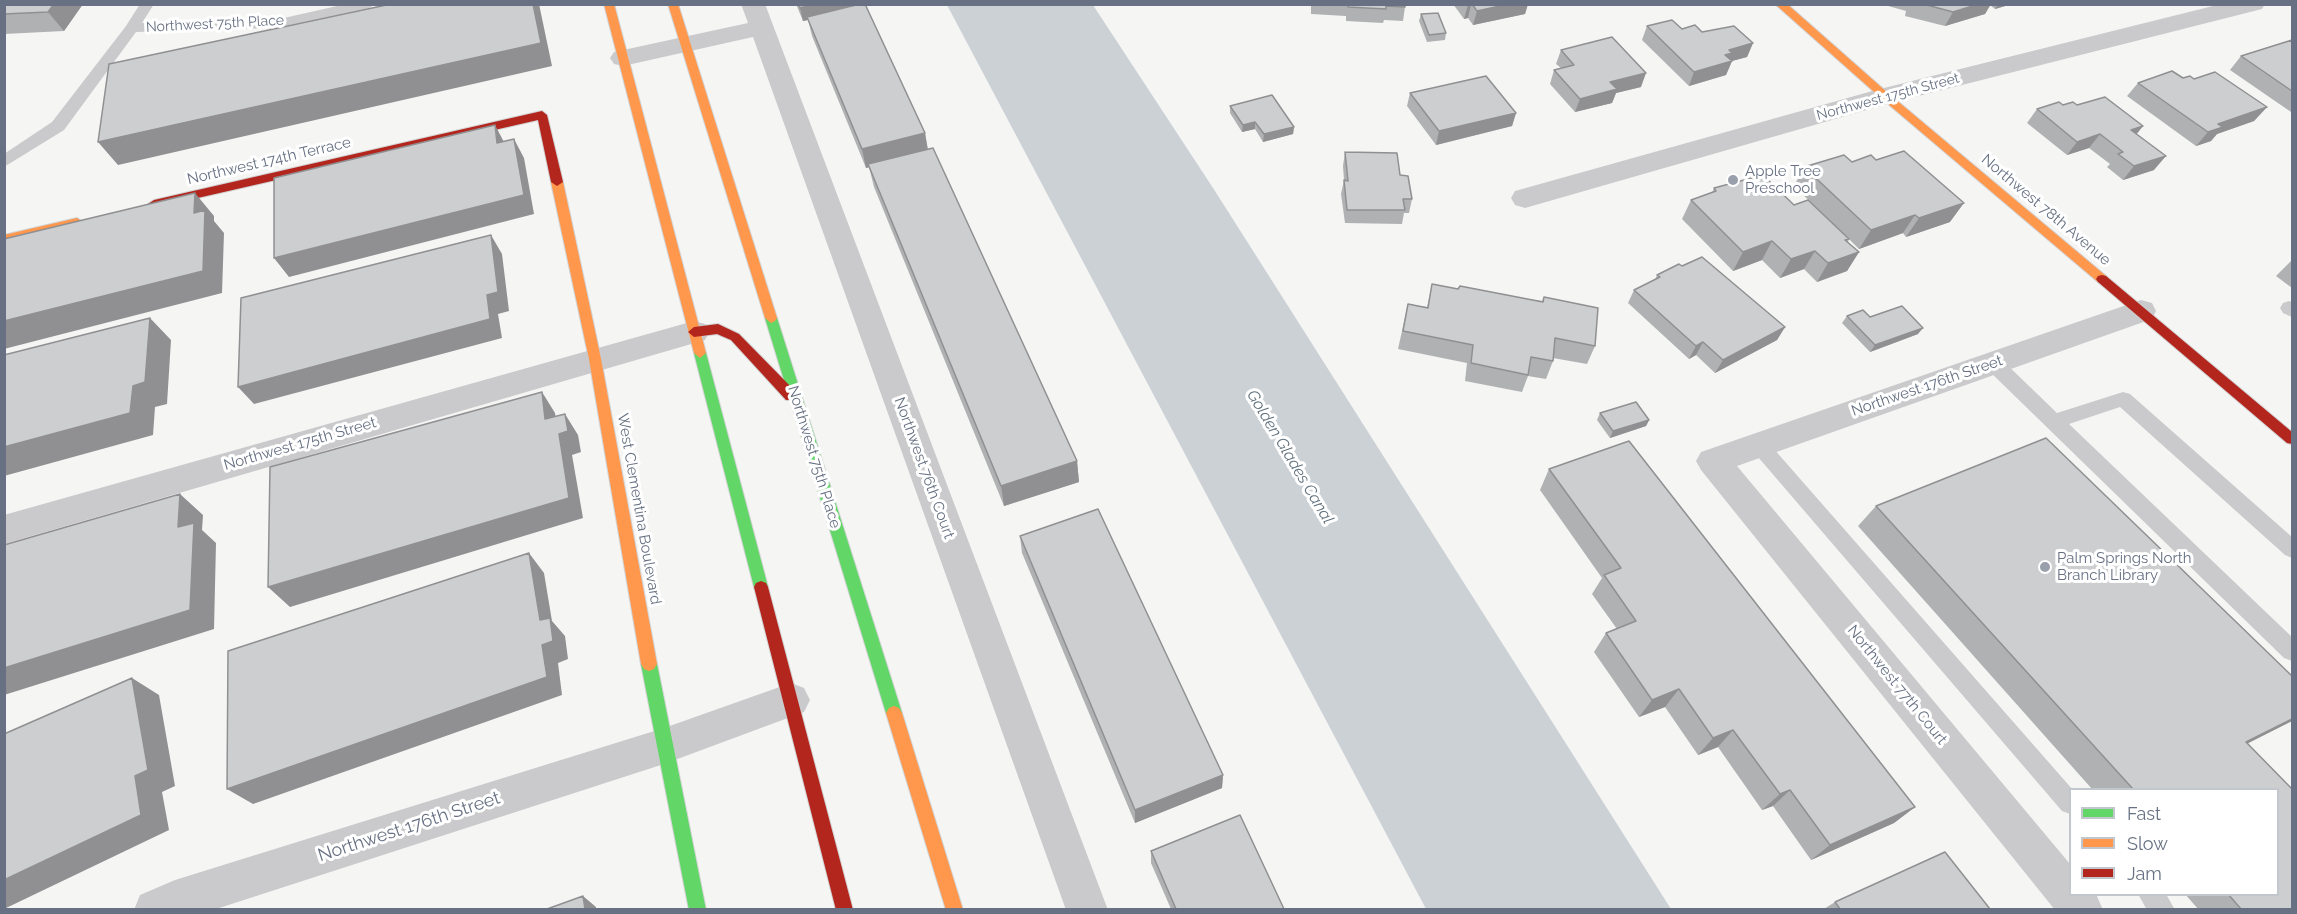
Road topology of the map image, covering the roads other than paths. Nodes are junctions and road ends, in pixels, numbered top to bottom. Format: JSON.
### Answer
{"nodes":[{"id":1,"x":147,"y":4,"type":"edge"},
{"id":2,"x":369,"y":4,"type":"edge"},
{"id":3,"x":609,"y":4,"type":"edge"},
{"id":4,"x":673,"y":4,"type":"edge"},
{"id":5,"x":1780,"y":4,"type":"edge"},
{"id":6,"x":2253,"y":4,"type":"edge"},
{"id":7,"x":350,"y":6,"type":"edge"},
{"id":8,"x":757,"y":16,"type":"edge"},
{"id":9,"x":132,"y":28,"type":"junction"},
{"id":10,"x":685,"y":45,"type":"junction"},
{"id":11,"x":623,"y":58,"type":"junction"},
{"id":12,"x":1885,"y":96,"type":"junction"},
{"id":13,"x":542,"y":116,"type":"joint"},
{"id":14,"x":6,"y":161,"type":"edge"},
{"id":15,"x":1525,"y":198,"type":"dead end"},
{"id":16,"x":145,"y":207,"type":"edge"},
{"id":17,"x":86,"y":220,"type":"edge"},
{"id":18,"x":4,"y":239,"type":"edge"},
{"id":19,"x":2141,"y":311,"type":"junction"},
{"id":20,"x":694,"y":332,"type":"junction"},
{"id":21,"x":595,"y":359,"type":"junction"},
{"id":22,"x":1993,"y":363,"type":"junction"},
{"id":23,"x":797,"y":402,"type":"junction"},
{"id":24,"x":2054,"y":422,"type":"junction"},
{"id":25,"x":2292,"y":439,"type":"edge"},
{"id":26,"x":1759,"y":445,"type":"junction"},
{"id":27,"x":1713,"y":461,"type":"joint"},
{"id":28,"x":4,"y":530,"type":"edge"},
{"id":29,"x":2292,"y":549,"type":"edge"},
{"id":30,"x":2292,"y":651,"type":"edge"},
{"id":31,"x":790,"y":700,"type":"junction"},
{"id":32,"x":664,"y":746,"type":"junction"},
{"id":33,"x":2069,"y":802,"type":"edge"},
{"id":34,"x":2069,"y":893,"type":"edge"},
{"id":35,"x":2071,"y":896,"type":"edge"},
{"id":36,"x":2152,"y":896,"type":"edge"},
{"id":37,"x":155,"y":909,"type":"edge"},
{"id":38,"x":698,"y":909,"type":"edge"},
{"id":39,"x":845,"y":909,"type":"edge"},
{"id":40,"x":955,"y":909,"type":"edge"},
{"id":41,"x":1087,"y":909,"type":"edge"},
{"id":42,"x":2082,"y":909,"type":"edge"},
{"id":43,"x":2163,"y":909,"type":"edge"}],
"edges":[{"from":1,"to":9,"type":"lane","name":"Northwest 75th Place"},
{"from":2,"to":7,"type":"lane","name":"Northwest 75th Place"},
{"from":3,"to":11,"type":"street"},
{"from":4,"to":10,"type":"street","name":"Northwest 75th Place"},
{"from":5,"to":12,"type":"street","name":"Northwest 78th Avenue"},
{"from":6,"to":12,"type":"street","name":"Northwest 175th Street"},
{"from":7,"to":9,"type":"lane","name":"Northwest 75th Place"},
{"from":8,"to":10,"type":"street","name":"Northwest 76th Court"},
{"from":8,"to":41,"type":"street","name":"Northwest 76th Court"},
{"from":9,"to":14,"type":"lane","name":"Northwest 75th Place"},
{"from":10,"to":11,"type":"street","name":"Northwest 76th Court"},
{"from":10,"to":23,"type":"street","name":"Northwest 75th Place"},
{"from":11,"to":20,"type":"street"},
{"from":12,"to":15,"type":"street","name":"Northwest 175th Street"},
{"from":12,"to":19,"type":"street","name":"Northwest 78th Avenue"},
{"from":13,"to":16,"type":"street","name":"Northwest 174th Terrace"},
{"from":13,"to":21,"type":"street","name":"West Clementina Boulevard"},
{"from":17,"to":18,"type":"street"},
{"from":19,"to":22,"type":"street","name":"Northwest 176th Street"},
{"from":19,"to":25,"type":"street","name":"Northwest 78th Avenue"},
{"from":20,"to":21,"type":"street","name":"Northwest 175th Street"},
{"from":20,"to":23,"type":"street"},
{"from":20,"to":31,"type":"street"},
{"from":21,"to":28,"type":"street","name":"Northwest 175th Street"},
{"from":21,"to":32,"type":"street","name":"West Clementina Boulevard"},
{"from":22,"to":24,"type":"lane"},
{"from":22,"to":26,"type":"street","name":"Northwest 176th Street"},
{"from":23,"to":40,"type":"street","name":"Northwest 75th Place"},
{"from":24,"to":29,"type":"lane"},
{"from":24,"to":30,"type":"lane"},
{"from":26,"to":27,"type":"street","name":"Northwest 176th Street"},
{"from":26,"to":33,"type":"lane"},
{"from":27,"to":34,"type":"street","name":"Northwest 77th Court"},
{"from":31,"to":32,"type":"street","name":"Northwest 176th Street"},
{"from":31,"to":39,"type":"street"},
{"from":32,"to":37,"type":"street","name":"Northwest 176th Street"},
{"from":32,"to":38,"type":"street","name":"West Clementina Boulevard"},
{"from":35,"to":42,"type":"street","name":"Northwest 77th Court"},
{"from":36,"to":43,"type":"lane"}]}
